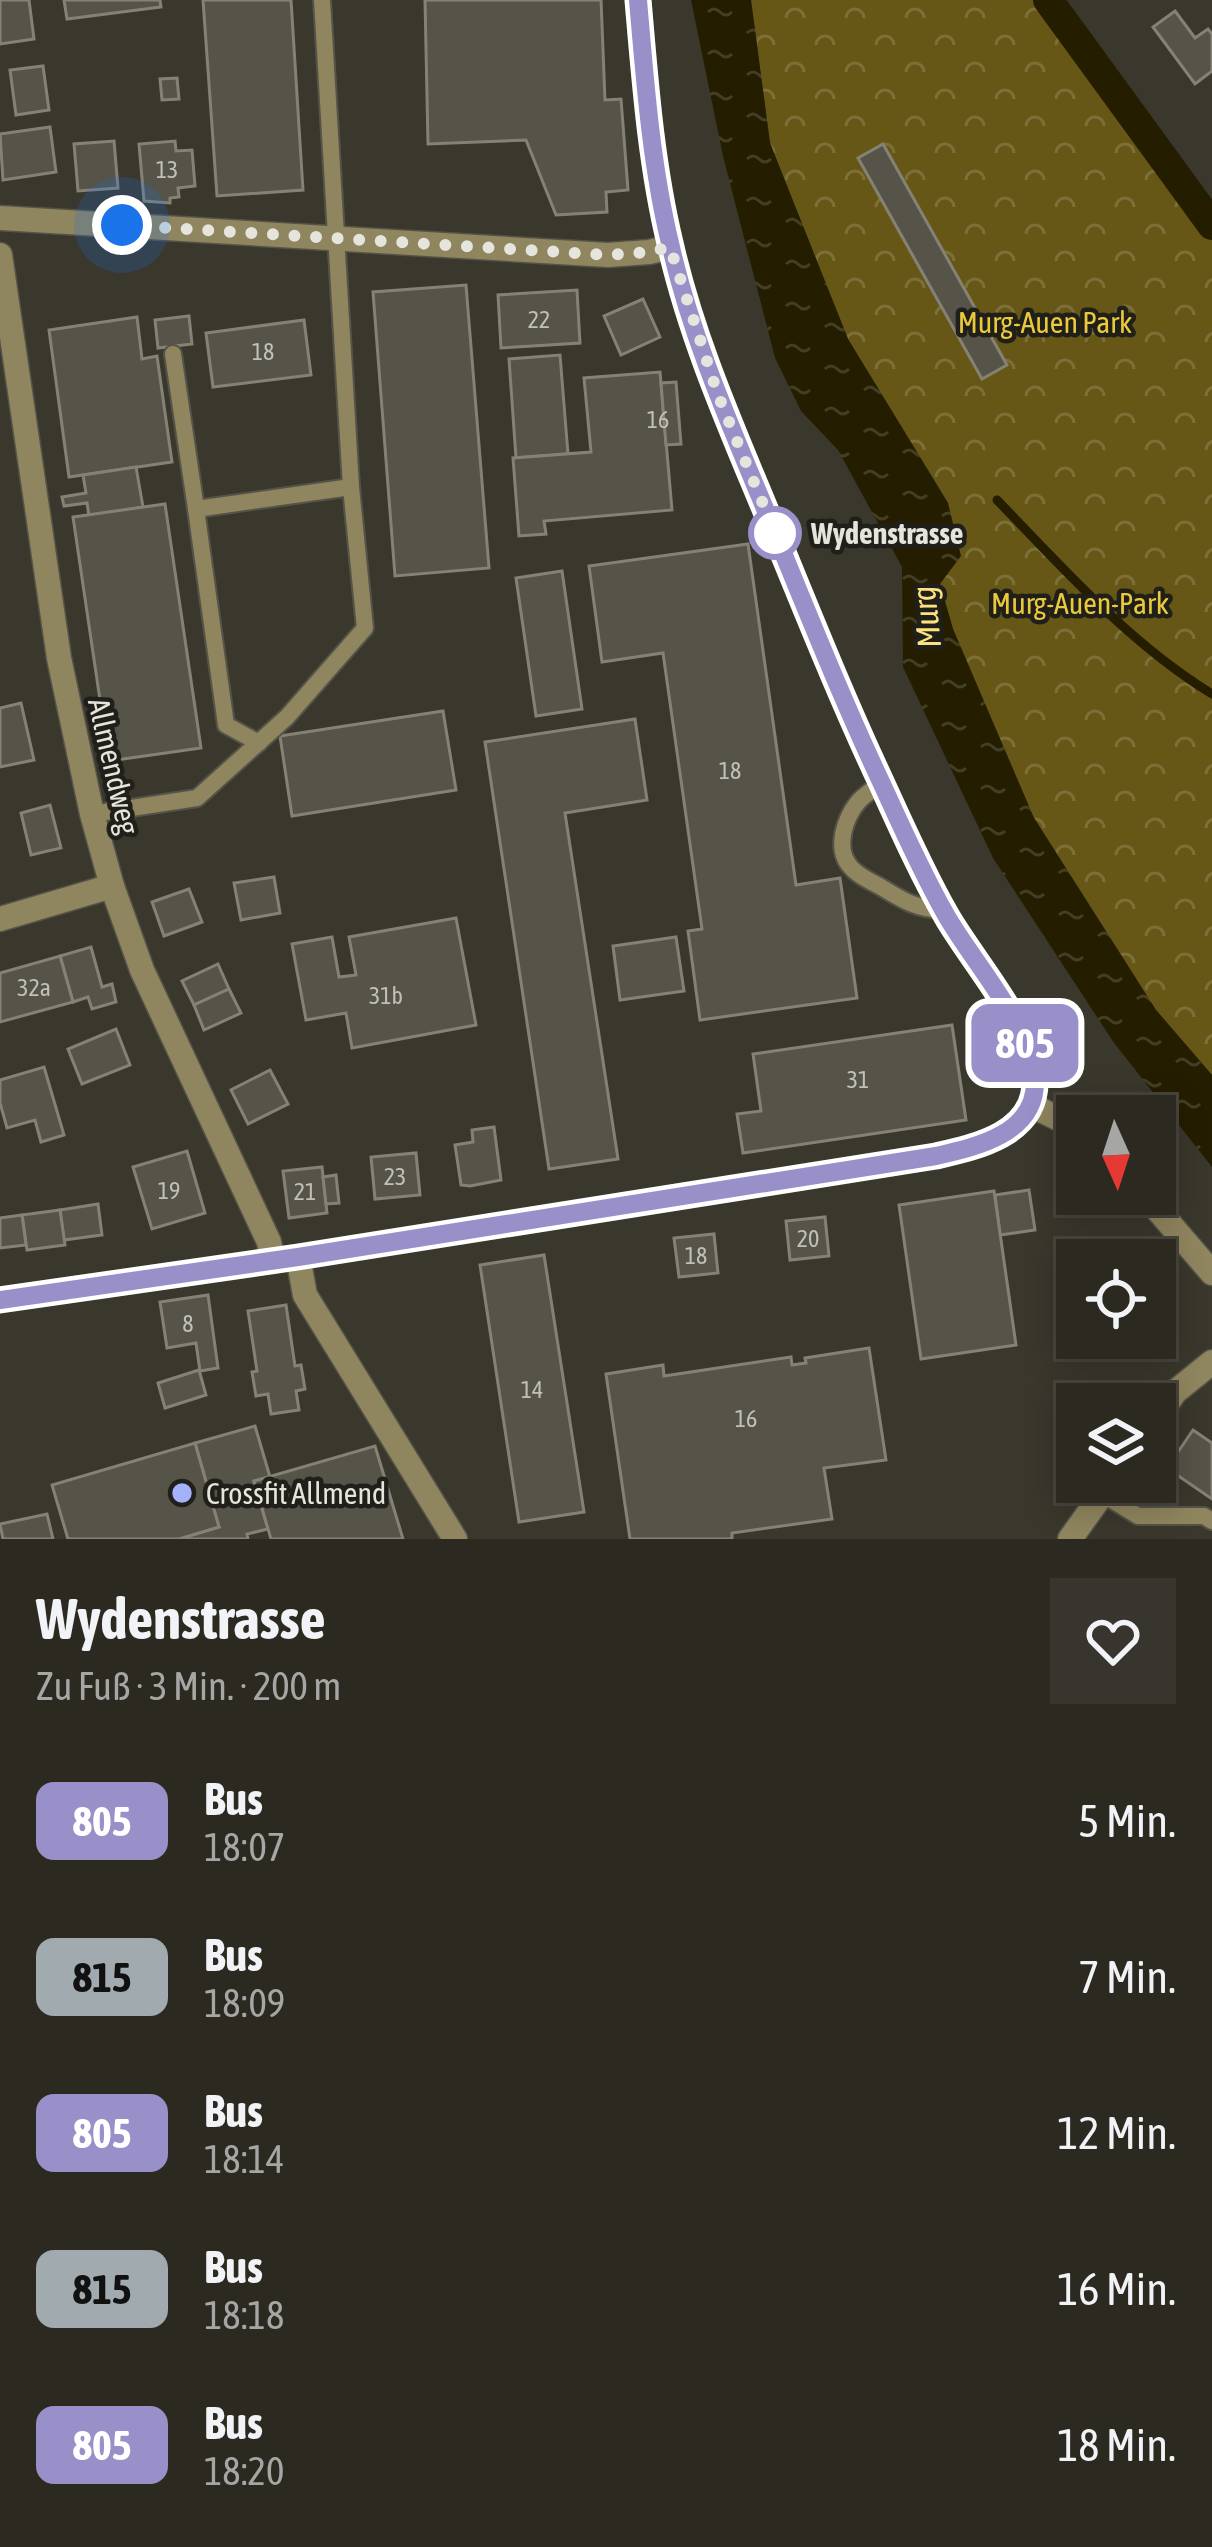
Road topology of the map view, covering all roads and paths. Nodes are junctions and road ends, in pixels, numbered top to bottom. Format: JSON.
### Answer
{"nodes":[{"id":1,"x":322,"y":0,"type":"edge"},
{"id":2,"x":638,"y":0,"type":"edge"},
{"id":3,"x":0,"y":218,"type":"edge"},
{"id":4,"x":334,"y":240,"type":"junction"},
{"id":5,"x":670,"y":247,"type":"junction"},
{"id":6,"x":0,"y":255,"type":"edge"},
{"id":7,"x":173,"y":354,"type":"dead end"},
{"id":8,"x":350,"y":487,"type":"junction"},
{"id":9,"x":196,"y":508,"type":"junction"},
{"id":10,"x":259,"y":743,"type":"junction"},
{"id":11,"x":881,"y":783,"type":"junction"},
{"id":12,"x":92,"y":814,"type":"junction"},
{"id":13,"x":112,"y":886,"type":"junction"},
{"id":14,"x":944,"y":910,"type":"junction"},
{"id":15,"x":0,"y":919,"type":"edge"},
{"id":16,"x":1031,"y":1105,"type":"junction"},
{"id":17,"x":1056,"y":1118,"type":"edge"},
{"id":18,"x":1162,"y":1215,"type":"edge"},
{"id":19,"x":285,"y":1259,"type":"junction"},
{"id":20,"x":1212,"y":1273,"type":"edge"},
{"id":21,"x":0,"y":1300,"type":"edge"},
{"id":22,"x":1212,"y":1362,"type":"edge"},
{"id":23,"x":1176,"y":1390,"type":"edge"},
{"id":24,"x":1095,"y":1503,"type":"edge"},
{"id":25,"x":1123,"y":1503,"type":"edge"},
{"id":26,"x":1212,"y":1521,"type":"edge"},
{"id":27,"x":455,"y":1539,"type":"edge"},
{"id":28,"x":1070,"y":1539,"type":"edge"}],
"edges":[{"from":1,"to":4,"type":"lane"},
{"from":2,"to":5,"type":"street"},
{"from":3,"to":4,"type":"street"},
{"from":4,"to":5,"type":"street"},
{"from":4,"to":8,"type":"lane"},
{"from":5,"to":11,"type":"street"},
{"from":6,"to":12,"type":"street","name":"Allmendweg"},
{"from":7,"to":9,"type":"lane"},
{"from":8,"to":9,"type":"lane"},
{"from":8,"to":10,"type":"lane"},
{"from":9,"to":10,"type":"lane"},
{"from":10,"to":12,"type":"lane"},
{"from":11,"to":14,"type":"street"},
{"from":11,"to":14,"type":"lane"},
{"from":12,"to":13,"type":"street","name":"Allmendweg"},
{"from":13,"to":15,"type":"street"},
{"from":13,"to":19,"type":"street","name":"Allmendweg"},
{"from":14,"to":16,"type":"street"},
{"from":16,"to":17,"type":"street"},
{"from":16,"to":19,"type":"street"},
{"from":18,"to":20,"type":"street"},
{"from":19,"to":21,"type":"street"},
{"from":19,"to":27,"type":"street","name":"Allmendweg"},
{"from":22,"to":23,"type":"street"},
{"from":24,"to":28,"type":"street"},
{"from":25,"to":26,"type":"lane"}]}
